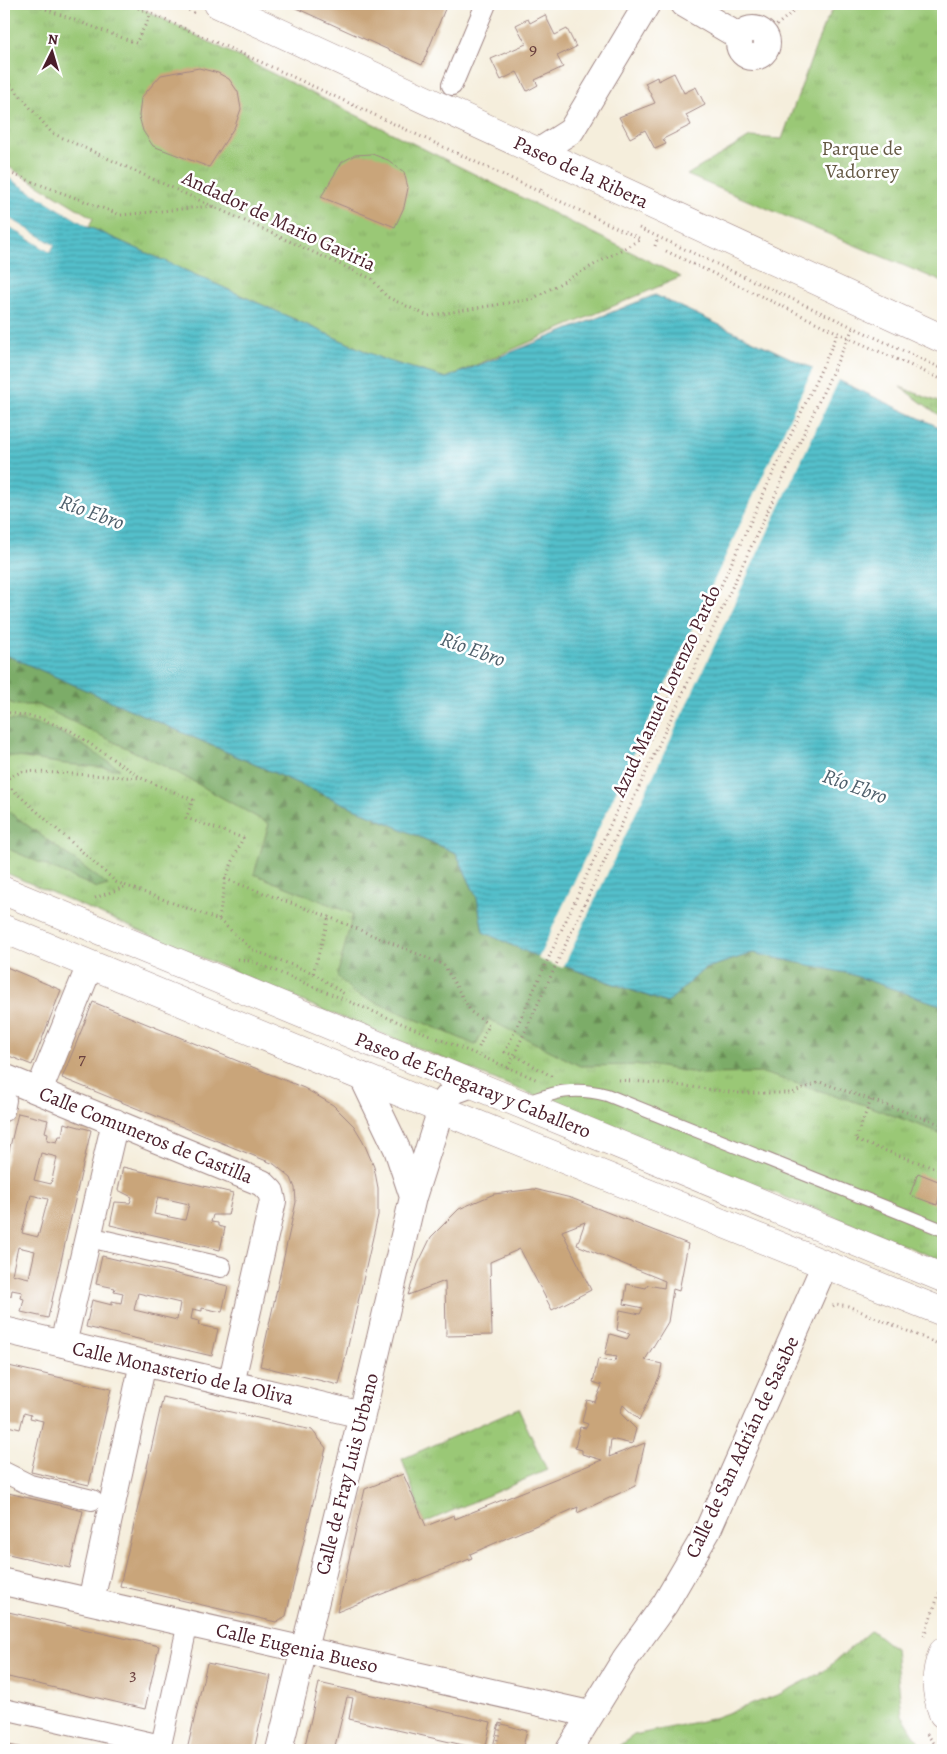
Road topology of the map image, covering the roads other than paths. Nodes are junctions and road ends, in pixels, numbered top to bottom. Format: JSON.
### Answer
{"nodes":[{"id":1,"x":218,"y":4,"type":"edge"},
{"id":2,"x":486,"y":4,"type":"edge"},
{"id":3,"x":647,"y":4,"type":"edge"},
{"id":4,"x":684,"y":4,"type":"edge"},
{"id":5,"x":753,"y":36,"type":"road end"},
{"id":6,"x":452,"y":85,"type":"dead end"},
{"id":7,"x":571,"y":131,"type":"junction"},
{"id":8,"x":538,"y":152,"type":"junction"},
{"id":9,"x":576,"y":169,"type":"junction"},
{"id":10,"x":943,"y":339,"type":"edge"},
{"id":11,"x":4,"y":891,"type":"edge"},
{"id":12,"x":4,"y":929,"type":"edge"},
{"id":13,"x":90,"y":965,"type":"junction"},
{"id":14,"x":362,"y":1076,"type":"junction"},
{"id":15,"x":472,"y":1084,"type":"junction"},
{"id":16,"x":39,"y":1091,"type":"junction"},
{"id":17,"x":5,"y":1096,"type":"edge"},
{"id":18,"x":520,"y":1104,"type":"junction"},
{"id":19,"x":440,"y":1109,"type":"junction"},
{"id":20,"x":115,"y":1122,"type":"junction"},
{"id":21,"x":413,"y":1197,"type":"junction"},
{"id":22,"x":943,"y":1230,"type":"edge"},
{"id":23,"x":102,"y":1240,"type":"dead end"},
{"id":24,"x":825,"y":1264,"type":"junction"},
{"id":25,"x":221,"y":1267,"type":"dead end"},
{"id":26,"x":943,"y":1278,"type":"edge"},
{"id":27,"x":943,"y":1312,"type":"edge"},
{"id":28,"x":4,"y":1330,"type":"edge"},
{"id":29,"x":63,"y":1344,"type":"junction"},
{"id":30,"x":143,"y":1363,"type":"junction"},
{"id":31,"x":231,"y":1384,"type":"junction"},
{"id":32,"x":362,"y":1415,"type":"junction"},
{"id":33,"x":4,"y":1472,"type":"edge"},
{"id":34,"x":92,"y":1500,"type":"dead end"},
{"id":35,"x":4,"y":1582,"type":"edge"},
{"id":36,"x":91,"y":1601,"type":"junction"},
{"id":37,"x":188,"y":1623,"type":"junction"},
{"id":38,"x":303,"y":1650,"type":"junction"},
{"id":39,"x":943,"y":1652,"type":"edge"},
{"id":40,"x":4,"y":1709,"type":"edge"},
{"id":41,"x":589,"y":1714,"type":"junction"},
{"id":42,"x":943,"y":1714,"type":"edge"},
{"id":43,"x":161,"y":1748,"type":"edge"},
{"id":44,"x":279,"y":1750,"type":"edge"},
{"id":45,"x":569,"y":1750,"type":"edge"}],
"edges":[{"from":1,"to":8,"type":"main road","name":"Paseo de la Ribera"},
{"from":2,"to":6,"type":"street"},
{"from":3,"to":7,"type":"street"},
{"from":4,"to":5,"type":"street"},
{"from":7,"to":8,"type":"street"},
{"from":7,"to":9,"type":"street"},
{"from":8,"to":9,"type":"main road","name":"Paseo de la Ribera"},
{"from":9,"to":10,"type":"main road","name":"Paseo de la Ribera"},
{"from":11,"to":15,"type":"main road","name":"Paseo de Echegaray y Caballero"},
{"from":12,"to":13,"type":"main road","name":"Paseo de Echegaray y Caballero"},
{"from":13,"to":14,"type":"main road","name":"Paseo de Echegaray y Caballero"},
{"from":13,"to":16,"type":"street"},
{"from":14,"to":19,"type":"main road","name":"Paseo de Echegaray y Caballero"},
{"from":14,"to":21,"type":"street"},
{"from":15,"to":18,"type":"main road","name":"Paseo de Echegaray y Caballero"},
{"from":15,"to":19,"type":"street","name":"Calle de Fray Luis Urbano"},
{"from":16,"to":17,"type":"street","name":"Calle Comuneros de Castilla"},
{"from":16,"to":20,"type":"street","name":"Calle Comuneros de Castilla"},
{"from":18,"to":22,"type":"lane"},
{"from":18,"to":26,"type":"main road","name":"Paseo de Echegaray y Caballero"},
{"from":19,"to":21,"type":"street","name":"Calle de Fray Luis Urbano"},
{"from":19,"to":24,"type":"main road","name":"Paseo de Echegaray y Caballero"},
{"from":20,"to":29,"type":"street"},
{"from":20,"to":31,"type":"street","name":"Calle Comuneros de Castilla"},
{"from":21,"to":32,"type":"street","name":"Calle de Fray Luis Urbano"},
{"from":23,"to":25,"type":"street"},
{"from":24,"to":27,"type":"main road","name":"Paseo de Echegaray y Caballero"},
{"from":24,"to":41,"type":"street","name":"Calle de San Adrián de Sasabe"},
{"from":28,"to":29,"type":"street","name":"Calle Monasterio de la Oliva"},
{"from":29,"to":30,"type":"street","name":"Calle Monasterio de la Oliva"},
{"from":30,"to":31,"type":"street","name":"Calle Monasterio de la Oliva"},
{"from":30,"to":36,"type":"street"},
{"from":31,"to":32,"type":"street","name":"Calle Monasterio de la Oliva"},
{"from":32,"to":38,"type":"street","name":"Calle de Fray Luis Urbano"},
{"from":33,"to":34,"type":"street"},
{"from":35,"to":36,"type":"street","name":"Calle Eugenia Bueso"},
{"from":36,"to":37,"type":"street","name":"Calle Eugenia Bueso"},
{"from":37,"to":38,"type":"street","name":"Calle Eugenia Bueso"},
{"from":37,"to":43,"type":"street"},
{"from":38,"to":41,"type":"street","name":"Calle Eugenia Bueso"},
{"from":38,"to":44,"type":"street","name":"Calle de Fray Luis Urbano"},
{"from":39,"to":42,"type":"main road"},
{"from":40,"to":43,"type":"street"},
{"from":41,"to":45,"type":"street","name":"Calle de San Adrián de Sasabe"}]}
